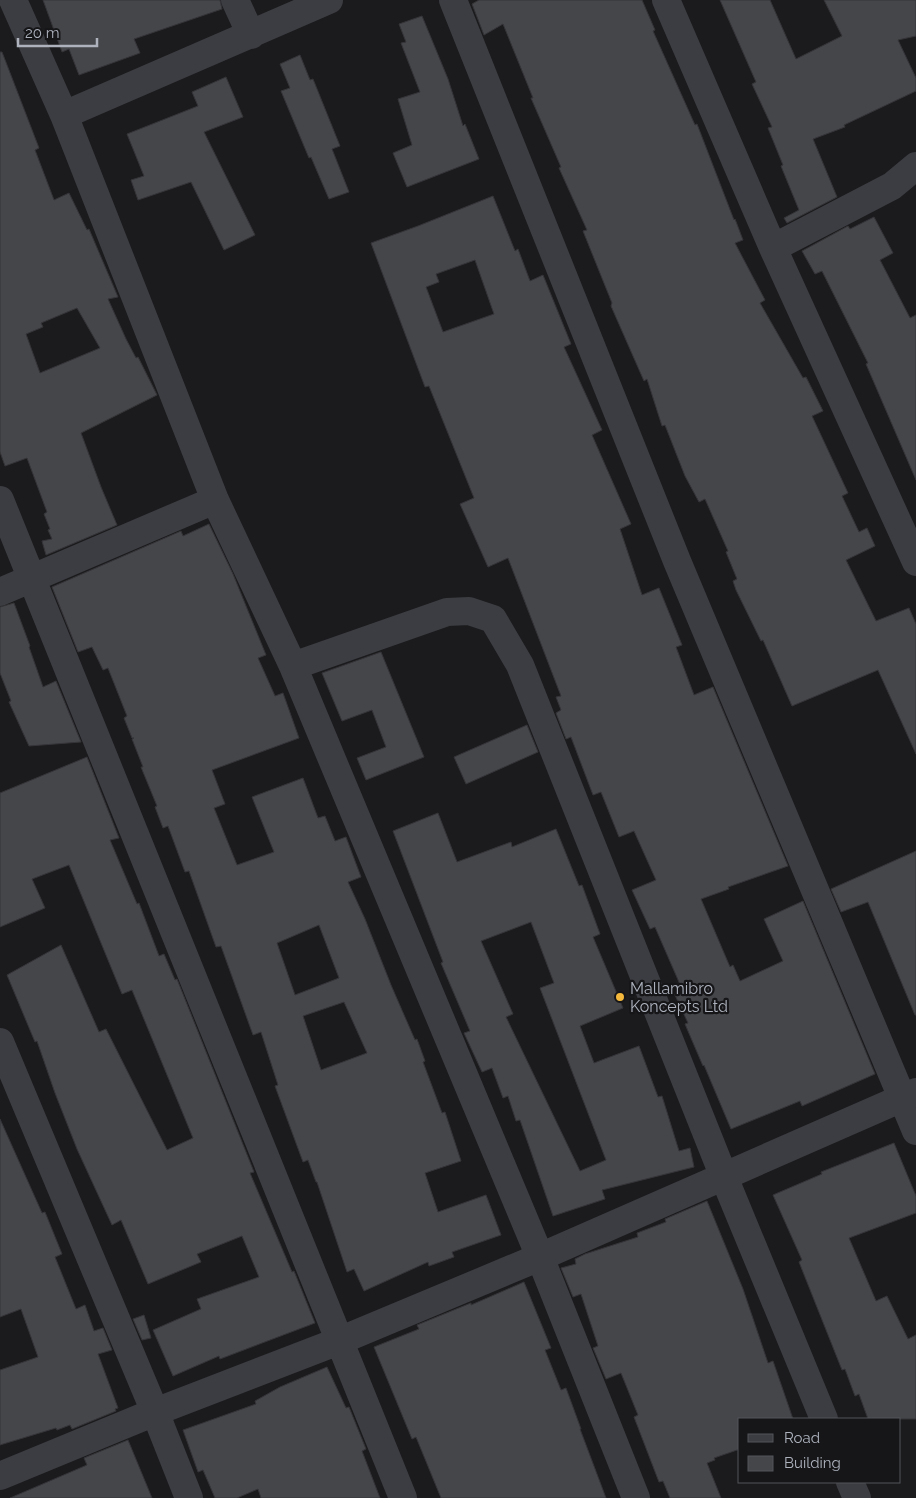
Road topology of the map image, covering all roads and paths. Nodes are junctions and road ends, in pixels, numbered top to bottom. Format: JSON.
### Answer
{"nodes":[{"id":1,"x":13,"y":0,"type":"edge"},
{"id":2,"x":235,"y":0,"type":"edge"},
{"id":3,"x":329,"y":0,"type":"edge"},
{"id":4,"x":453,"y":0,"type":"edge"},
{"id":5,"x":666,"y":0,"type":"edge"},
{"id":6,"x":251,"y":35,"type":"junction"},
{"id":7,"x":64,"y":115,"type":"junction"},
{"id":8,"x":916,"y":166,"type":"edge"},
{"id":9,"x":773,"y":248,"type":"junction"},
{"id":10,"x":0,"y":500,"type":"edge"},
{"id":11,"x":215,"y":500,"type":"junction"},
{"id":12,"x":916,"y":562,"type":"edge"},
{"id":13,"x":32,"y":578,"type":"junction"},
{"id":14,"x":0,"y":592,"type":"edge"},
{"id":15,"x":293,"y":666,"type":"junction"},
{"id":16,"x":0,"y":1042,"type":"edge"},
{"id":17,"x":909,"y":1095,"type":"edge"},
{"id":18,"x":916,"y":1131,"type":"edge"},
{"id":19,"x":724,"y":1177,"type":"junction"},
{"id":20,"x":540,"y":1257,"type":"junction"},
{"id":21,"x":339,"y":1342,"type":"junction"},
{"id":22,"x":155,"y":1412,"type":"junction"},
{"id":23,"x":824,"y":1418,"type":"edge"},
{"id":24,"x":0,"y":1476,"type":"edge"},
{"id":25,"x":850,"y":1483,"type":"edge"},
{"id":26,"x":189,"y":1498,"type":"edge"},
{"id":27,"x":403,"y":1498,"type":"edge"},
{"id":28,"x":636,"y":1498,"type":"edge"},
{"id":29,"x":857,"y":1498,"type":"edge"}],
"edges":[{"from":1,"to":7,"type":"street"},
{"from":2,"to":6,"type":"street"},
{"from":3,"to":6,"type":"street"},
{"from":4,"to":17,"type":"street"},
{"from":5,"to":9,"type":"street"},
{"from":6,"to":7,"type":"street"},
{"from":7,"to":11,"type":"street"},
{"from":8,"to":9,"type":"street"},
{"from":9,"to":12,"type":"street"},
{"from":10,"to":13,"type":"street"},
{"from":11,"to":13,"type":"street"},
{"from":11,"to":15,"type":"street"},
{"from":13,"to":14,"type":"street"},
{"from":13,"to":21,"type":"street"},
{"from":15,"to":19,"type":"street"},
{"from":15,"to":20,"type":"street"},
{"from":16,"to":22,"type":"street"},
{"from":17,"to":18,"type":"street"},
{"from":17,"to":19,"type":"street"},
{"from":19,"to":20,"type":"street"},
{"from":19,"to":23,"type":"street"},
{"from":20,"to":21,"type":"street"},
{"from":20,"to":28,"type":"street"},
{"from":21,"to":22,"type":"street"},
{"from":21,"to":27,"type":"street"},
{"from":22,"to":24,"type":"street"},
{"from":22,"to":26,"type":"street"},
{"from":25,"to":29,"type":"street"}]}
